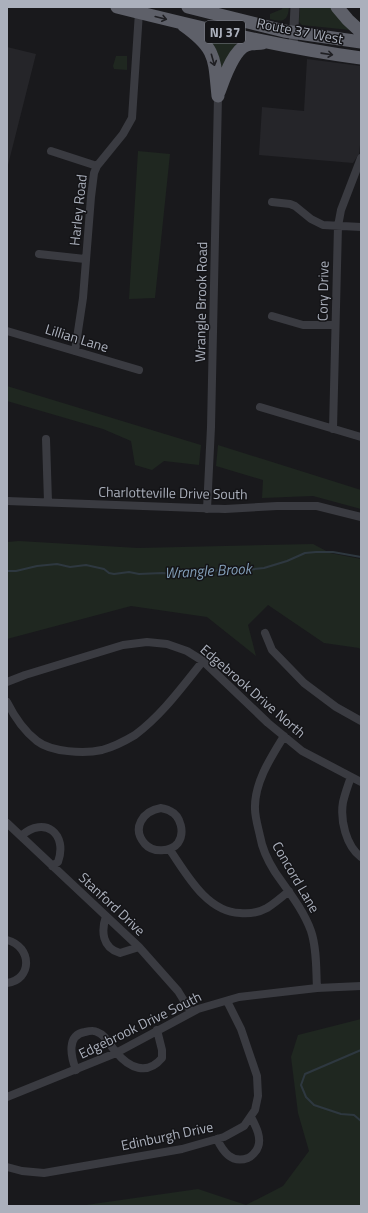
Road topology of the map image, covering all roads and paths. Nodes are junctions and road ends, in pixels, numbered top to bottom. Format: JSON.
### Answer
{"nodes":[{"id":1,"x":117,"y":7,"type":"edge"},
{"id":2,"x":188,"y":7,"type":"edge"},
{"id":3,"x":295,"y":7,"type":"edge"},
{"id":4,"x":337,"y":7,"type":"edge"},
{"id":5,"x":139,"y":12,"type":"junction"},
{"id":6,"x":178,"y":22,"type":"junction"},
{"id":7,"x":294,"y":32,"type":"junction"},
{"id":8,"x":361,"y":32,"type":"edge"},
{"id":9,"x":271,"y":42,"type":"junction"},
{"id":10,"x":361,"y":42,"type":"edge"},
{"id":11,"x":293,"y":47,"type":"junction"},
{"id":12,"x":361,"y":58,"type":"edge"},
{"id":13,"x":218,"y":96,"type":"junction"},
{"id":14,"x":51,"y":151,"type":"dead end"},
{"id":15,"x":361,"y":158,"type":"edge"},
{"id":16,"x":96,"y":166,"type":"junction"},
{"id":17,"x":272,"y":202,"type":"dead end"},
{"id":18,"x":338,"y":226,"type":"junction"},
{"id":19,"x":361,"y":226,"type":"edge"},
{"id":20,"x":40,"y":254,"type":"dead end"},
{"id":21,"x":85,"y":259,"type":"junction"},
{"id":22,"x":272,"y":316,"type":"dead end"},
{"id":23,"x":335,"y":325,"type":"junction"},
{"id":24,"x":7,"y":331,"type":"edge"},
{"id":25,"x":75,"y":351,"type":"junction"},
{"id":26,"x":139,"y":370,"type":"dead end"},
{"id":27,"x":260,"y":407,"type":"dead end"},
{"id":28,"x":333,"y":429,"type":"junction"},
{"id":29,"x":361,"y":436,"type":"edge"},
{"id":30,"x":46,"y":439,"type":"dead end"},
{"id":31,"x":7,"y":501,"type":"edge"},
{"id":32,"x":48,"y":502,"type":"junction"},
{"id":33,"x":207,"y":509,"type":"junction"},
{"id":34,"x":361,"y":516,"type":"edge"},
{"id":35,"x":265,"y":633,"type":"dead end"},
{"id":36,"x":203,"y":662,"type":"junction"},
{"id":37,"x":7,"y":682,"type":"edge"},
{"id":38,"x":7,"y":702,"type":"edge"},
{"id":39,"x":361,"y":721,"type":"edge"},
{"id":40,"x":284,"y":736,"type":"junction"},
{"id":41,"x":351,"y":777,"type":"junction"},
{"id":42,"x":361,"y":782,"type":"edge"},
{"id":43,"x":7,"y":822,"type":"edge"},
{"id":44,"x":21,"y":836,"type":"junction"},
{"id":45,"x":170,"y":850,"type":"junction"},
{"id":46,"x":361,"y":857,"type":"edge"},
{"id":47,"x":52,"y":866,"type":"junction"},
{"id":48,"x":288,"y":891,"type":"junction"},
{"id":49,"x":106,"y":916,"type":"junction"},
{"id":50,"x":7,"y":940,"type":"edge"},
{"id":51,"x":139,"y":947,"type":"junction"},
{"id":52,"x":7,"y":983,"type":"edge"},
{"id":53,"x":361,"y":986,"type":"edge"},
{"id":54,"x":317,"y":988,"type":"junction"},
{"id":55,"x":227,"y":1001,"type":"junction"},
{"id":56,"x":191,"y":1012,"type":"junction"},
{"id":57,"x":157,"y":1030,"type":"junction"},
{"id":58,"x":116,"y":1053,"type":"junction"},
{"id":59,"x":76,"y":1070,"type":"junction"},
{"id":60,"x":7,"y":1097,"type":"edge"},
{"id":61,"x":251,"y":1117,"type":"junction"},
{"id":62,"x":216,"y":1139,"type":"junction"},
{"id":63,"x":7,"y":1167,"type":"edge"}],
"edges":[{"from":1,"to":5,"type":"highway","name":"Route 37 West","number":"NJ 37"},
{"from":2,"to":7,"type":"highway","name":"Route 37 West","number":"NJ 37"},
{"from":3,"to":7,"type":"street"},
{"from":4,"to":8,"type":"highway"},
{"from":5,"to":6,"type":"highway","name":"Route 37 West","number":"NJ 37","one_way":true},
{"from":5,"to":16,"type":"street","name":"Harley Road"},
{"from":6,"to":9,"type":"highway","name":"Route 37 West","number":"NJ 37"},
{"from":6,"to":13,"type":"highway","one_way":true},
{"from":7,"to":10,"type":"highway","name":"Route 37 West","number":"NJ 37"},
{"from":7,"to":11,"type":"street"},
{"from":9,"to":11,"type":"highway","name":"Route 37 West","number":"NJ 37"},
{"from":9,"to":13,"type":"highway"},
{"from":11,"to":12,"type":"highway","name":"Route 37 West","number":"NJ 37","one_way":true},
{"from":13,"to":33,"type":"street","name":"Wrangle Brook Road"},
{"from":14,"to":16,"type":"street"},
{"from":15,"to":18,"type":"street","name":"Cory Drive"},
{"from":16,"to":21,"type":"street","name":"Harley Road"},
{"from":17,"to":18,"type":"street"},
{"from":18,"to":19,"type":"street"},
{"from":18,"to":23,"type":"street","name":"Cory Drive"},
{"from":20,"to":21,"type":"street"},
{"from":21,"to":25,"type":"street","name":"Harley Road"},
{"from":22,"to":23,"type":"street"},
{"from":23,"to":28,"type":"street","name":"Cory Drive"},
{"from":24,"to":25,"type":"street","name":"Lillian Lane"},
{"from":25,"to":26,"type":"street","name":"Lillian Lane"},
{"from":27,"to":28,"type":"street"},
{"from":28,"to":29,"type":"street"},
{"from":30,"to":32,"type":"street"},
{"from":31,"to":32,"type":"street","name":"Charlotteville Drive South"},
{"from":32,"to":33,"type":"street","name":"Charlotteville Drive South"},
{"from":33,"to":34,"type":"street","name":"Charlotteville Drive South"},
{"from":35,"to":39,"type":"street"},
{"from":36,"to":37,"type":"street","name":"Edgebrook Drive North"},
{"from":36,"to":38,"type":"street"},
{"from":36,"to":40,"type":"street","name":"Edgebrook Drive North"},
{"from":40,"to":41,"type":"street","name":"Edgebrook Drive North"},
{"from":40,"to":48,"type":"street","name":"Concord Lane"},
{"from":41,"to":42,"type":"street","name":"Edgebrook Drive North"},
{"from":41,"to":46,"type":"street"},
{"from":43,"to":44,"type":"street","name":"Stanford Drive"},
{"from":44,"to":47,"type":"street","name":"Stanford Drive"},
{"from":44,"to":47,"type":"street"},
{"from":45,"to":45,"type":"street"},
{"from":45,"to":48,"type":"street"},
{"from":47,"to":49,"type":"street","name":"Stanford Drive"},
{"from":48,"to":54,"type":"street","name":"Concord Lane"},
{"from":49,"to":51,"type":"street","name":"Stanford Drive"},
{"from":49,"to":51,"type":"street"},
{"from":50,"to":52,"type":"street"},
{"from":51,"to":56,"type":"street","name":"Stanford Drive"},
{"from":53,"to":54,"type":"street","name":"Edgebrook Drive South"},
{"from":54,"to":55,"type":"street","name":"Edgebrook Drive South"},
{"from":55,"to":56,"type":"street","name":"Edgebrook Drive South"},
{"from":55,"to":61,"type":"street","name":"Edinburgh Drive"},
{"from":56,"to":57,"type":"street","name":"Edgebrook Drive South"},
{"from":57,"to":58,"type":"street","name":"Edgebrook Drive South"},
{"from":57,"to":58,"type":"street"},
{"from":58,"to":59,"type":"street","name":"Edgebrook Drive South"},
{"from":58,"to":59,"type":"street"},
{"from":59,"to":60,"type":"street","name":"Edgebrook Drive South"},
{"from":61,"to":62,"type":"street","name":"Edinburgh Drive"},
{"from":61,"to":62,"type":"street"},
{"from":62,"to":63,"type":"street","name":"Edinburgh Drive"}]}
